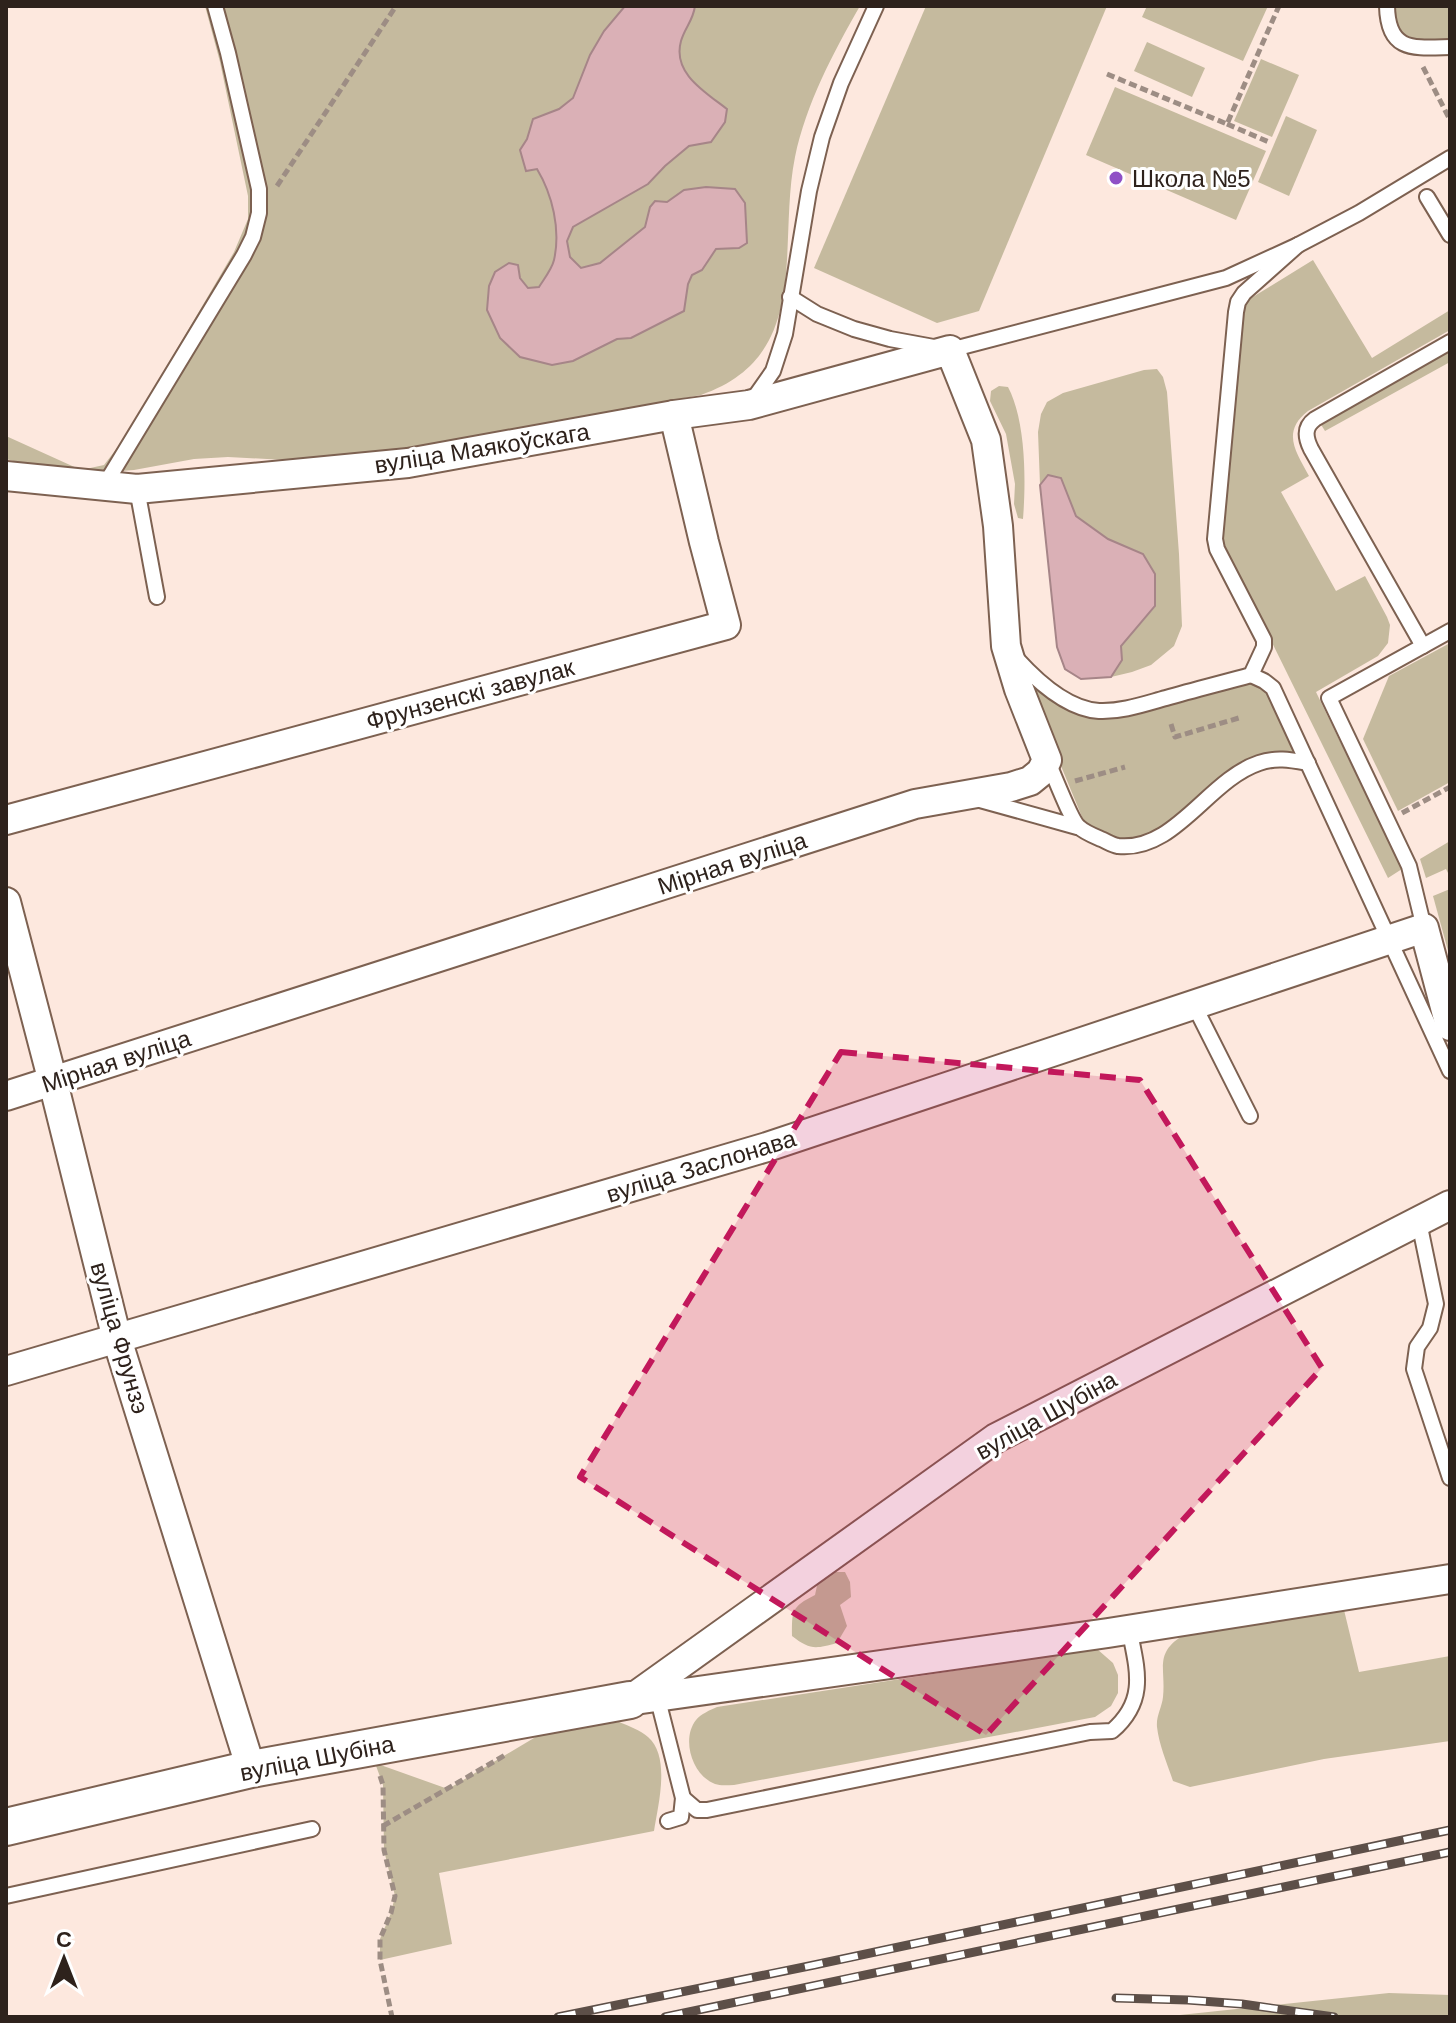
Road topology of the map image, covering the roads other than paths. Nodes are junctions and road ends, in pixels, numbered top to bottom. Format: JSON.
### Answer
{"nodes":[{"id":1,"x":215,"y":6,"type":"edge"},
{"id":2,"x":876,"y":6,"type":"edge"},
{"id":3,"x":1387,"y":6,"type":"edge"},
{"id":4,"x":1450,"y":47,"type":"edge"},
{"id":5,"x":1450,"y":158,"type":"edge"},
{"id":6,"x":1427,"y":197,"type":"dead end"},
{"id":7,"x":1450,"y":235,"type":"edge"},
{"id":8,"x":1298,"y":245,"type":"junction"},
{"id":9,"x":790,"y":297,"type":"junction"},
{"id":10,"x":1450,"y":342,"type":"edge"},
{"id":11,"x":950,"y":350,"type":"junction"},
{"id":12,"x":749,"y":405,"type":"junction"},
{"id":13,"x":674,"y":415,"type":"junction"},
{"id":14,"x":6,"y":476,"type":"edge"},
{"id":15,"x":104,"y":486,"type":"junction"},
{"id":16,"x":137,"y":489,"type":"junction"},
{"id":17,"x":157,"y":597,"type":"dead end"},
{"id":18,"x":1450,"y":631,"type":"edge"},
{"id":19,"x":1006,"y":646,"type":"junction"},
{"id":20,"x":1423,"y":646,"type":"junction"},
{"id":21,"x":1251,"y":675,"type":"junction"},
{"id":22,"x":1047,"y":760,"type":"junction"},
{"id":23,"x":1308,"y":763,"type":"junction"},
{"id":24,"x":964,"y":795,"type":"junction"},
{"id":25,"x":6,"y":820,"type":"edge"},
{"id":26,"x":1077,"y":827,"type":"junction"},
{"id":27,"x":6,"y":902,"type":"edge"},
{"id":28,"x":1424,"y":928,"type":"junction"},
{"id":29,"x":1390,"y":940,"type":"junction"},
{"id":30,"x":1194,"y":1005,"type":"junction"},
{"id":31,"x":1450,"y":1026,"type":"edge"},
{"id":32,"x":1450,"y":1071,"type":"edge"},
{"id":33,"x":53,"y":1082,"type":"junction"},
{"id":34,"x":6,"y":1096,"type":"edge"},
{"id":35,"x":1250,"y":1116,"type":"dead end"},
{"id":36,"x":1450,"y":1205,"type":"edge"},
{"id":37,"x":1419,"y":1222,"type":"junction"},
{"id":38,"x":117,"y":1339,"type":"junction"},
{"id":39,"x":6,"y":1371,"type":"edge"},
{"id":40,"x":1447,"y":1461,"type":"edge"},
{"id":41,"x":1450,"y":1478,"type":"edge"},
{"id":42,"x":1450,"y":1579,"type":"edge"},
{"id":43,"x":1129,"y":1628,"type":"junction"},
{"id":44,"x":644,"y":1698,"type":"junction"},
{"id":45,"x":251,"y":1769,"type":"junction"},
{"id":46,"x":683,"y":1798,"type":"junction"},
{"id":47,"x":668,"y":1821,"type":"dead end"},
{"id":48,"x":6,"y":1827,"type":"edge"},
{"id":49,"x":312,"y":1829,"type":"dead end"},
{"id":50,"x":6,"y":1896,"type":"edge"}],
"edges":[{"from":1,"to":15,"type":"lane"},
{"from":2,"to":9,"type":"lane"},
{"from":3,"to":4,"type":"lane"},
{"from":5,"to":8,"type":"lane"},
{"from":6,"to":7,"type":"lane"},
{"from":8,"to":11,"type":"lane"},
{"from":8,"to":21,"type":"lane"},
{"from":9,"to":11,"type":"lane"},
{"from":9,"to":12,"type":"lane"},
{"from":10,"to":20,"type":"lane"},
{"from":11,"to":12,"type":"street","name":"вуліца Маякоўскага"},
{"from":11,"to":19,"type":"street"},
{"from":12,"to":13,"type":"street","name":"вуліца Маякоўскага"},
{"from":13,"to":16,"type":"street","name":"вуліца Маякоўскага"},
{"from":13,"to":25,"type":"street","name":"Фрунзенскі завулак"},
{"from":14,"to":15,"type":"street","name":"вуліца Маякоўскага"},
{"from":15,"to":16,"type":"street","name":"вуліца Маякоўскага"},
{"from":16,"to":17,"type":"lane"},
{"from":18,"to":20,"type":"lane"},
{"from":19,"to":21,"type":"lane"},
{"from":19,"to":22,"type":"street"},
{"from":20,"to":28,"type":"lane"},
{"from":21,"to":23,"type":"lane"},
{"from":22,"to":24,"type":"street","name":"Мірная вуліца"},
{"from":22,"to":26,"type":"lane"},
{"from":23,"to":26,"type":"lane"},
{"from":23,"to":29,"type":"lane"},
{"from":24,"to":26,"type":"lane"},
{"from":24,"to":33,"type":"street","name":"Мірная вуліца"},
{"from":27,"to":33,"type":"street","name":"вуліца Фрунзэ"},
{"from":28,"to":29,"type":"street","name":"вуліца Заслонава"},
{"from":28,"to":31,"type":"street"},
{"from":29,"to":30,"type":"street","name":"вуліца Заслонава"},
{"from":29,"to":32,"type":"lane"},
{"from":30,"to":35,"type":"lane"},
{"from":30,"to":38,"type":"street","name":"вуліца Заслонава"},
{"from":33,"to":34,"type":"street","name":"Мірная вуліца"},
{"from":33,"to":38,"type":"street","name":"вуліца Фрунзэ"},
{"from":36,"to":37,"type":"street","name":"вуліца Шубіна"},
{"from":37,"to":40,"type":"lane"},
{"from":37,"to":44,"type":"street","name":"вуліца Шубіна"},
{"from":38,"to":39,"type":"street","name":"вуліца Заслонава"},
{"from":38,"to":45,"type":"street","name":"вуліца Фрунзэ"},
{"from":40,"to":41,"type":"lane"},
{"from":42,"to":43,"type":"street","name":"вуліца Шубіна"},
{"from":43,"to":44,"type":"street","name":"вуліца Шубіна"},
{"from":43,"to":46,"type":"lane"},
{"from":44,"to":45,"type":"street","name":"вуліца Шубіна"},
{"from":44,"to":46,"type":"lane"},
{"from":45,"to":48,"type":"street","name":"вуліца Шубіна"},
{"from":46,"to":47,"type":"lane"},
{"from":49,"to":50,"type":"lane"}]}
